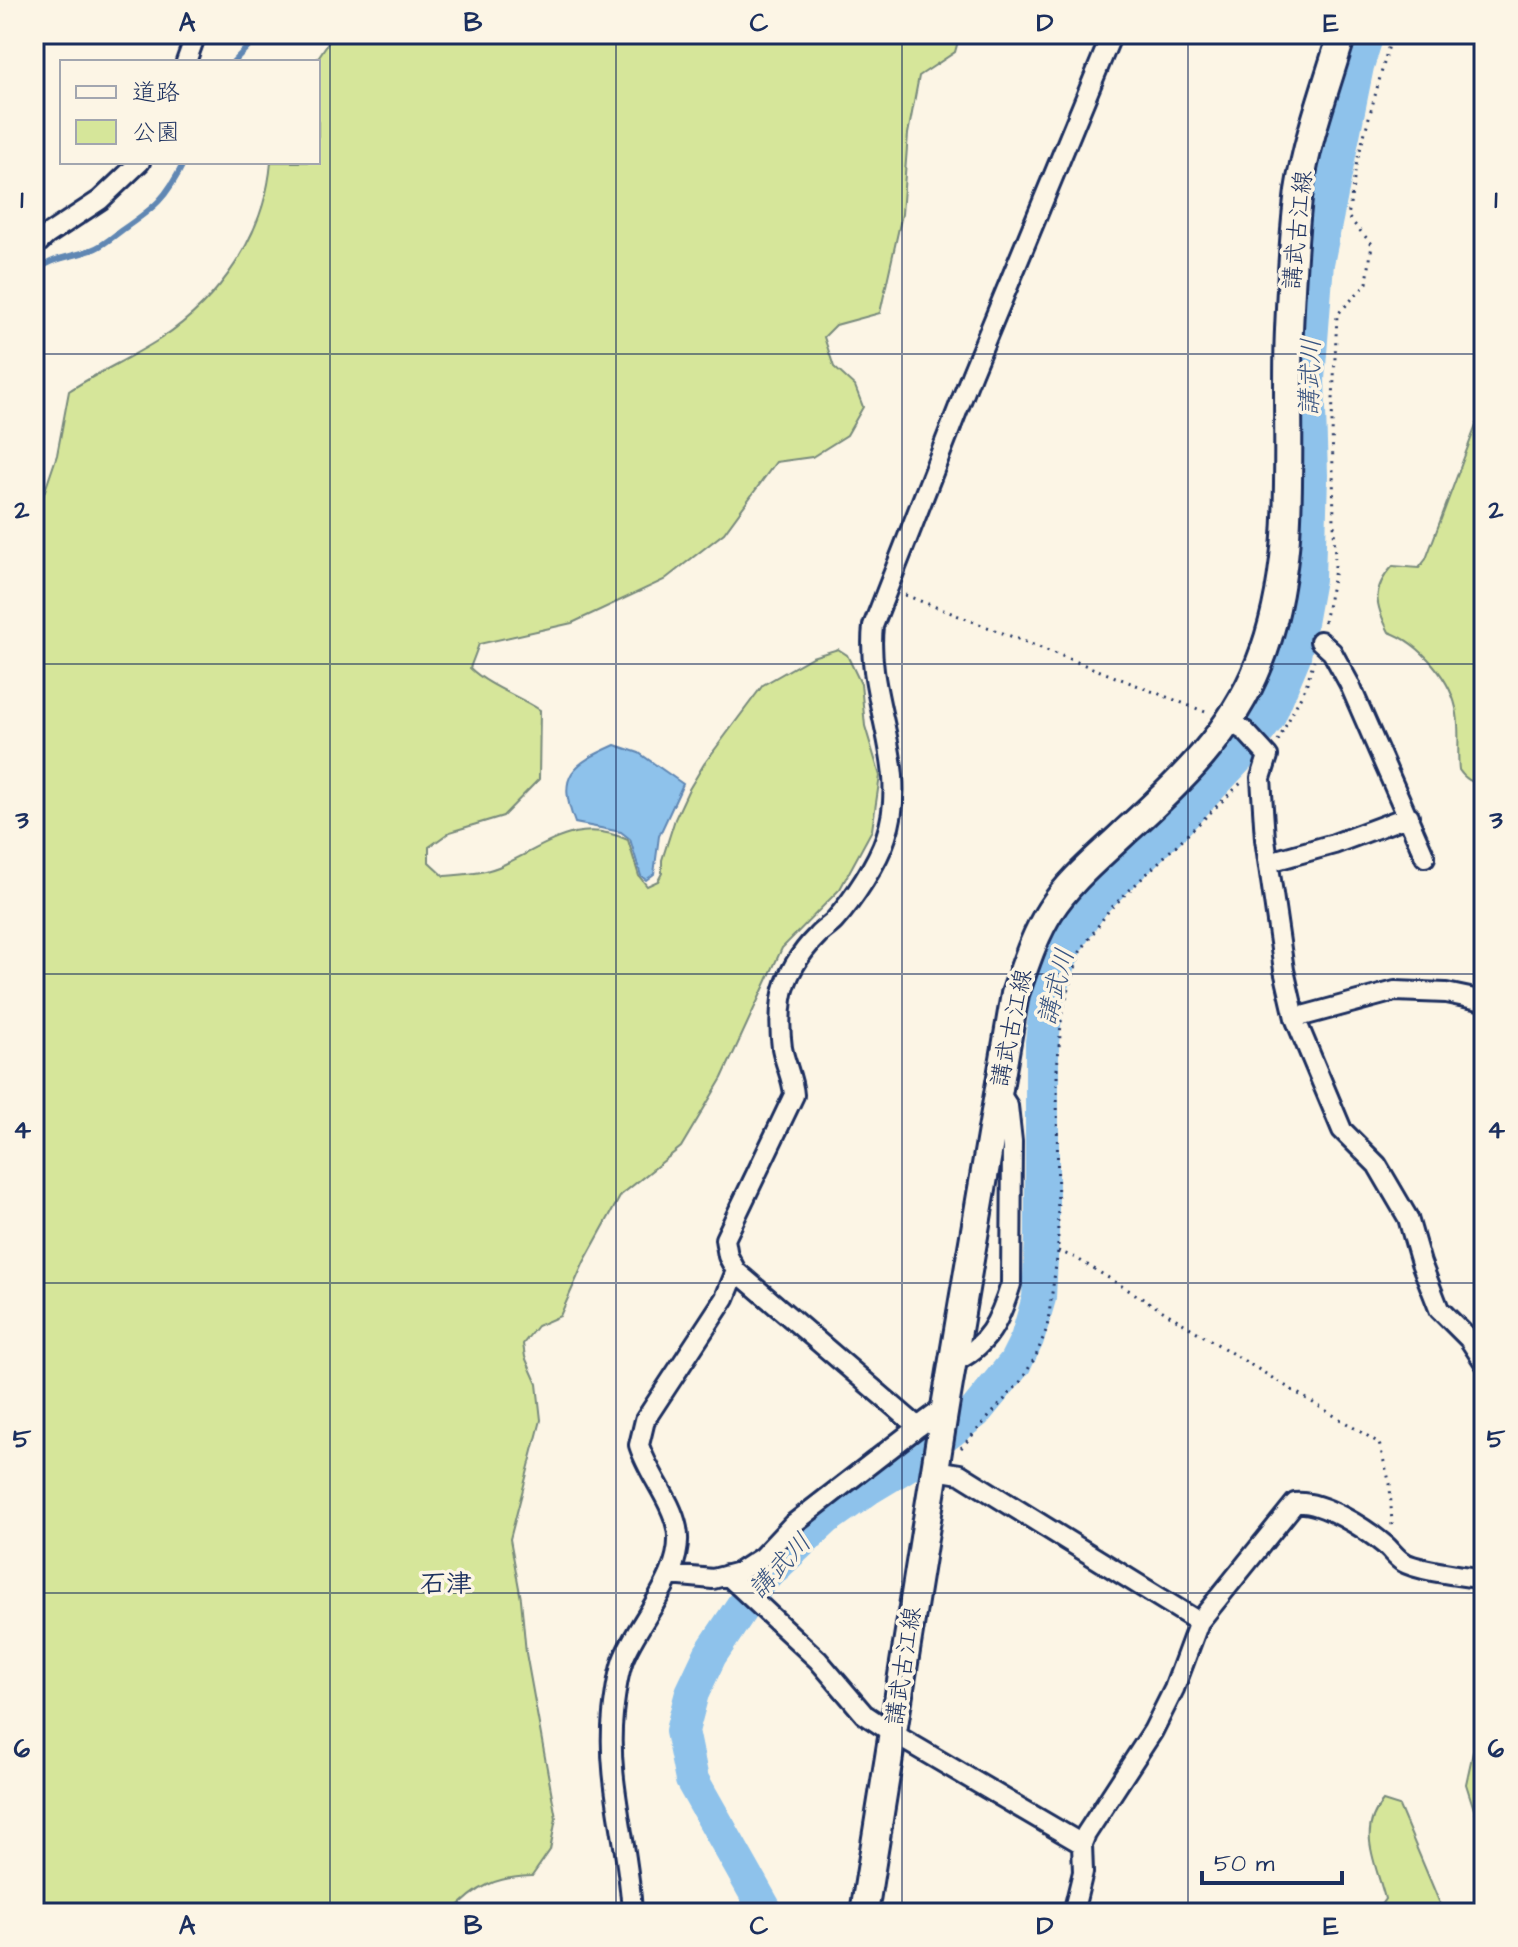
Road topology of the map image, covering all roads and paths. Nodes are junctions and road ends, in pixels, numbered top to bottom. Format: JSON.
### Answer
{"nodes":[{"id":1,"x":196,"y":34,"type":"edge"},
{"id":2,"x":1112,"y":34,"type":"edge"},
{"id":3,"x":1342,"y":34,"type":"edge"},
{"id":4,"x":1392,"y":34,"type":"edge"},
{"id":5,"x":187,"y":60,"type":"edge"},
{"id":6,"x":138,"y":164,"type":"edge"},
{"id":7,"x":34,"y":247,"type":"edge"},
{"id":8,"x":886,"y":588,"type":"junction"},
{"id":9,"x":1320,"y":641,"type":"junction"},
{"id":10,"x":1238,"y":726,"type":"junction"},
{"id":11,"x":1266,"y":753,"type":"junction"},
{"id":12,"x":1409,"y":816,"type":"junction"},
{"id":13,"x":1425,"y":857,"type":"dead end"},
{"id":14,"x":1269,"y":862,"type":"junction"},
{"id":15,"x":1484,"y":1001,"type":"edge"},
{"id":16,"x":1295,"y":1018,"type":"junction"},
{"id":17,"x":998,"y":1089,"type":"junction"},
{"id":18,"x":1058,"y":1251,"type":"junction"},
{"id":19,"x":736,"y":1271,"type":"junction"},
{"id":20,"x":1484,"y":1362,"type":"edge"},
{"id":21,"x":952,"y":1363,"type":"junction"},
{"id":22,"x":944,"y":1413,"type":"junction"},
{"id":23,"x":918,"y":1427,"type":"junction"},
{"id":24,"x":937,"y":1464,"type":"junction"},
{"id":25,"x":1384,"y":1543,"type":"junction"},
{"id":26,"x":670,"y":1575,"type":"junction"},
{"id":27,"x":1484,"y":1579,"type":"edge"},
{"id":28,"x":734,"y":1581,"type":"junction"},
{"id":29,"x":1199,"y":1622,"type":"junction"},
{"id":30,"x":894,"y":1734,"type":"junction"},
{"id":31,"x":1082,"y":1844,"type":"junction"},
{"id":32,"x":632,"y":1913,"type":"edge"},
{"id":33,"x":864,"y":1913,"type":"edge"},
{"id":34,"x":1073,"y":1913,"type":"edge"}],
"edges":[{"from":1,"to":5,"type":"street"},
{"from":2,"to":8,"type":"street"},
{"from":3,"to":10,"type":"main road","name":"講武古江線"},
{"from":4,"to":9,"type":"path"},
{"from":6,"to":7,"type":"street"},
{"from":8,"to":10,"type":"path"},
{"from":8,"to":19,"type":"street"},
{"from":9,"to":11,"type":"path"},
{"from":9,"to":12,"type":"street"},
{"from":10,"to":11,"type":"street"},
{"from":10,"to":17,"type":"main road","name":"講武古江線"},
{"from":11,"to":14,"type":"street"},
{"from":11,"to":18,"type":"path"},
{"from":12,"to":13,"type":"street"},
{"from":12,"to":14,"type":"street"},
{"from":14,"to":16,"type":"street"},
{"from":15,"to":16,"type":"street"},
{"from":16,"to":20,"type":"street"},
{"from":17,"to":21,"type":"main road","name":"講武古江線"},
{"from":17,"to":21,"type":"street"},
{"from":18,"to":24,"type":"path"},
{"from":18,"to":25,"type":"path"},
{"from":19,"to":23,"type":"street"},
{"from":19,"to":26,"type":"street"},
{"from":21,"to":22,"type":"main road","name":"講武古江線"},
{"from":22,"to":23,"type":"street"},
{"from":22,"to":24,"type":"main road","name":"講武古江線"},
{"from":23,"to":28,"type":"street"},
{"from":24,"to":29,"type":"street"},
{"from":24,"to":30,"type":"main road","name":"講武古江線"},
{"from":25,"to":27,"type":"street"},
{"from":25,"to":29,"type":"street"},
{"from":26,"to":28,"type":"street"},
{"from":26,"to":32,"type":"street"},
{"from":28,"to":30,"type":"street"},
{"from":29,"to":31,"type":"street"},
{"from":30,"to":31,"type":"street"},
{"from":30,"to":33,"type":"main road","name":"講武古江線"},
{"from":31,"to":34,"type":"street"}]}
